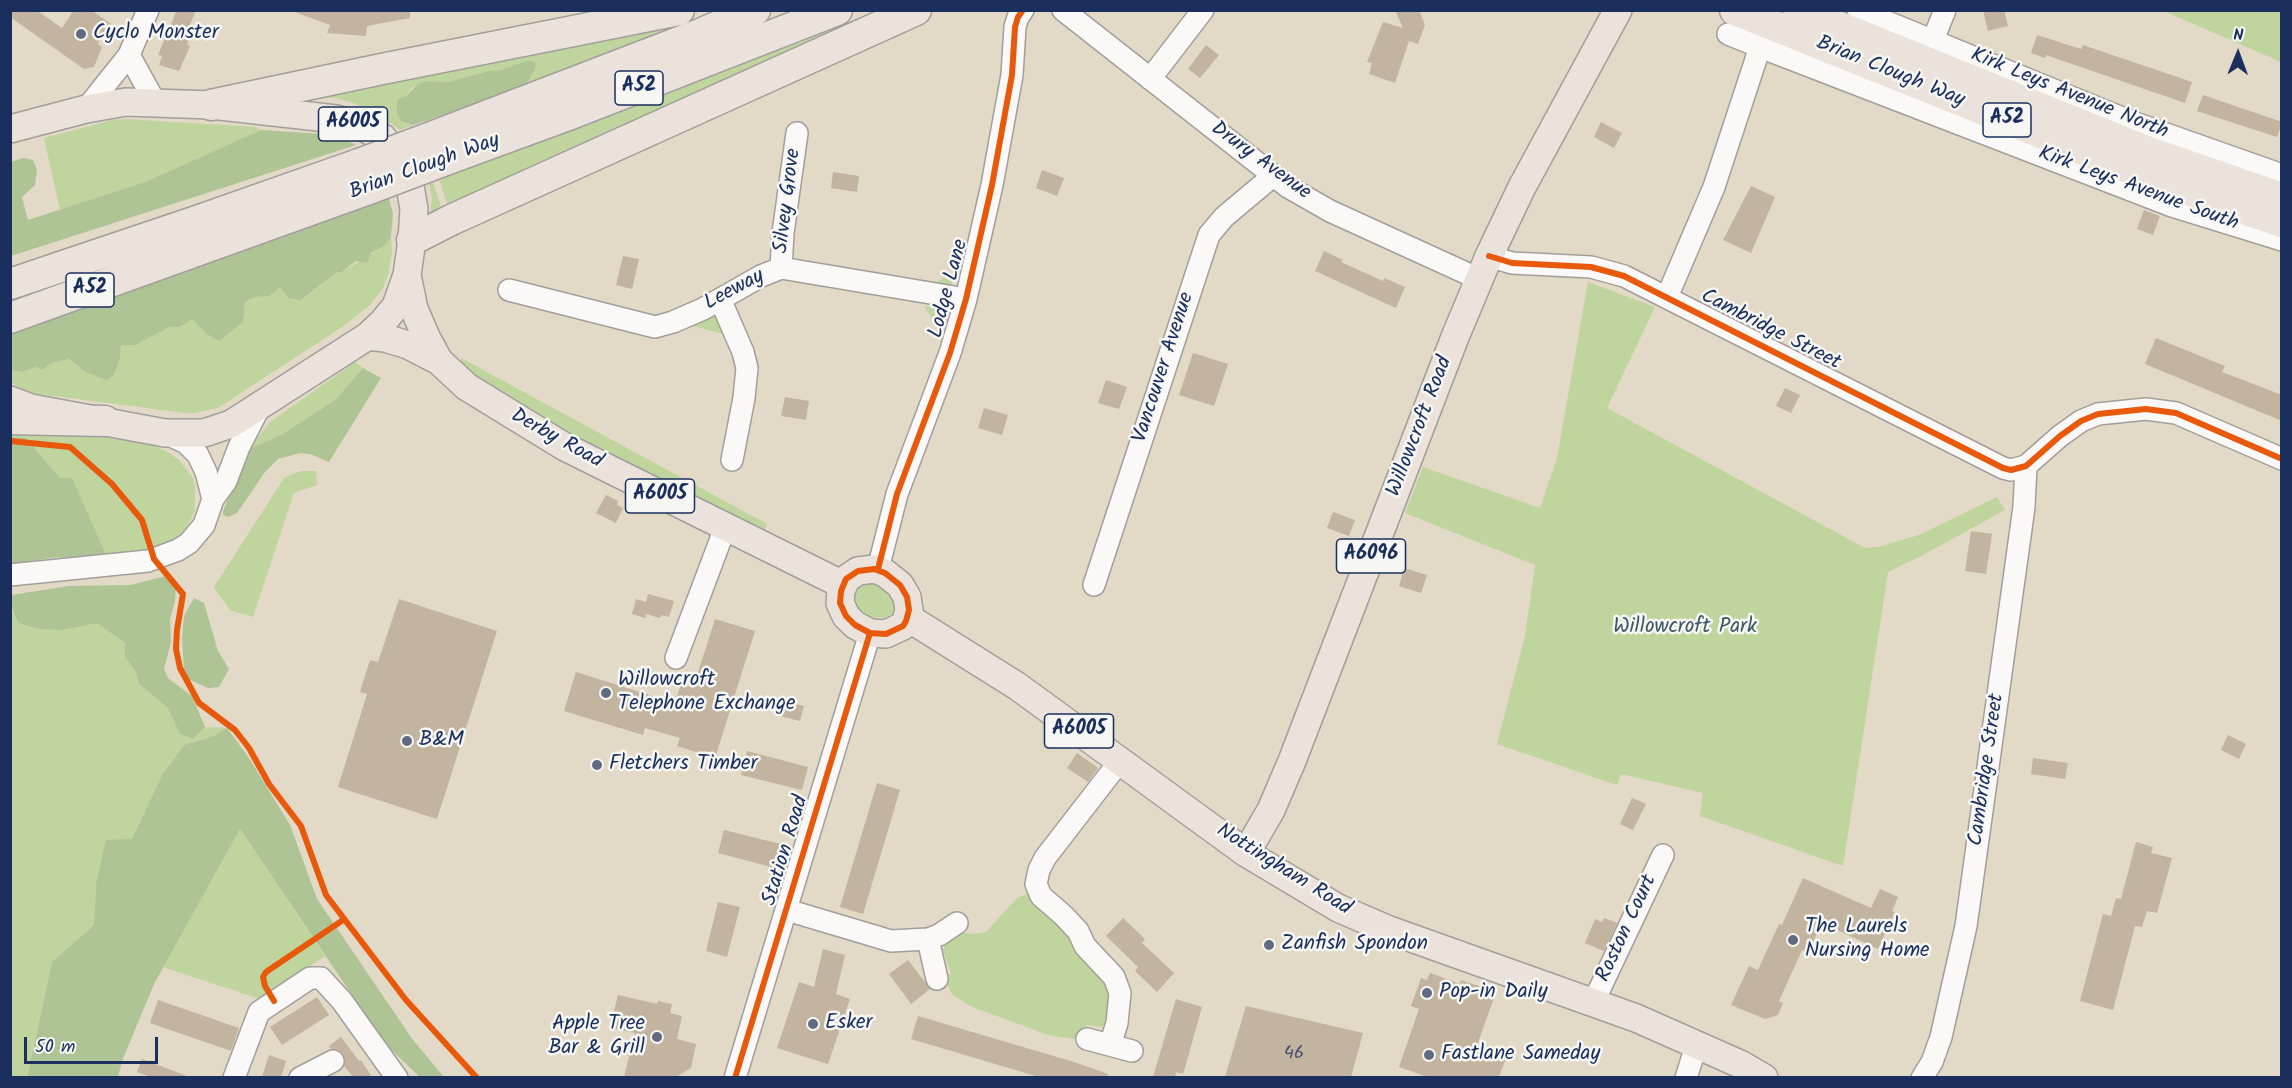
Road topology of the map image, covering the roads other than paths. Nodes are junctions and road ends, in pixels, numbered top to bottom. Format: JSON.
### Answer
{"nodes":[{"id":1,"x":148,"y":10,"type":"edge"},
{"id":2,"x":679,"y":10,"type":"edge"},
{"id":3,"x":755,"y":10,"type":"edge"},
{"id":4,"x":837,"y":10,"type":"edge"},
{"id":5,"x":916,"y":10,"type":"edge"},
{"id":6,"x":1023,"y":10,"type":"edge"},
{"id":7,"x":1063,"y":10,"type":"edge"},
{"id":8,"x":1203,"y":10,"type":"edge"},
{"id":9,"x":1618,"y":10,"type":"edge"},
{"id":10,"x":1798,"y":10,"type":"edge"},
{"id":11,"x":1858,"y":10,"type":"edge"},
{"id":12,"x":1946,"y":10,"type":"edge"},
{"id":13,"x":1732,"y":22,"type":"edge"},
{"id":14,"x":1933,"y":40,"type":"junction"},
{"id":15,"x":1760,"y":47,"type":"junction"},
{"id":16,"x":129,"y":55,"type":"junction"},
{"id":17,"x":1150,"y":79,"type":"junction"},
{"id":18,"x":155,"y":102,"type":"junction"},
{"id":19,"x":211,"y":105,"type":"junction"},
{"id":20,"x":86,"y":109,"type":"junction"},
{"id":21,"x":11,"y":128,"type":"edge"},
{"id":22,"x":797,"y":133,"type":"dead end"},
{"id":23,"x":439,"y":148,"type":"junction"},
{"id":24,"x":2282,"y":175,"type":"edge"},
{"id":25,"x":364,"y":176,"type":"junction"},
{"id":26,"x":1273,"y":176,"type":"junction"},
{"id":27,"x":2282,"y":198,"type":"edge"},
{"id":28,"x":2282,"y":222,"type":"edge"},
{"id":29,"x":412,"y":240,"type":"junction"},
{"id":30,"x":2282,"y":240,"type":"edge"},
{"id":31,"x":1484,"y":267,"type":"junction"},
{"id":32,"x":781,"y":268,"type":"junction"},
{"id":33,"x":407,"y":274,"type":"junction"},
{"id":34,"x":10,"y":284,"type":"edge"},
{"id":35,"x":508,"y":290,"type":"dead end"},
{"id":36,"x":1667,"y":297,"type":"junction"},
{"id":37,"x":720,"y":299,"type":"junction"},
{"id":38,"x":966,"y":299,"type":"junction"},
{"id":39,"x":10,"y":318,"type":"edge"},
{"id":40,"x":368,"y":336,"type":"junction"},
{"id":41,"x":439,"y":361,"type":"junction"},
{"id":42,"x":10,"y":400,"type":"edge"},
{"id":43,"x":260,"y":406,"type":"junction"},
{"id":44,"x":10,"y":419,"type":"edge"},
{"id":45,"x":105,"y":421,"type":"junction"},
{"id":46,"x":165,"y":433,"type":"junction"},
{"id":47,"x":2282,"y":459,"type":"edge"},
{"id":48,"x":732,"y":460,"type":"dead end"},
{"id":49,"x":2026,"y":466,"type":"junction"},
{"id":50,"x":213,"y":499,"type":"junction"},
{"id":51,"x":725,"y":528,"type":"junction"},
{"id":52,"x":878,"y":569,"type":"junction"},
{"id":53,"x":10,"y":574,"type":"edge"},
{"id":54,"x":843,"y":585,"type":"junction"},
{"id":55,"x":1094,"y":585,"type":"dead end"},
{"id":56,"x":908,"y":617,"type":"junction"},
{"id":57,"x":870,"y":633,"type":"junction"},
{"id":58,"x":676,"y":658,"type":"dead end"},
{"id":59,"x":1120,"y":761,"type":"junction"},
{"id":60,"x":1246,"y":853,"type":"junction"},
{"id":61,"x":1662,"y":855,"type":"dead end"},
{"id":62,"x":787,"y":910,"type":"junction"},
{"id":63,"x":957,"y":923,"type":"dead end"},
{"id":64,"x":928,"y":939,"type":"junction"},
{"id":65,"x":937,"y":979,"type":"dead end"},
{"id":66,"x":1593,"y":1003,"type":"junction"},
{"id":67,"x":1087,"y":1039,"type":"dead end"},
{"id":68,"x":1697,"y":1044,"type":"junction"},
{"id":69,"x":1110,"y":1046,"type":"junction"},
{"id":70,"x":1132,"y":1052,"type":"dead end"},
{"id":71,"x":333,"y":1061,"type":"dead end"},
{"id":72,"x":740,"y":1076,"type":"edge"},
{"id":73,"x":234,"y":1077,"type":"edge"},
{"id":74,"x":300,"y":1077,"type":"edge"},
{"id":75,"x":397,"y":1077,"type":"edge"},
{"id":76,"x":1686,"y":1077,"type":"edge"},
{"id":77,"x":1764,"y":1077,"type":"edge"},
{"id":78,"x":1922,"y":1077,"type":"edge"}],
"edges":[{"from":1,"to":16,"type":"street"},
{"from":2,"to":19,"type":"highway"},
{"from":3,"to":23,"type":"highway","name":"Brian Clough Way","number":"A52"},
{"from":4,"to":23,"type":"highway","name":"Brian Clough Way","number":"A52"},
{"from":5,"to":29,"type":"highway"},
{"from":6,"to":38,"type":"street","name":"Lodge Lane"},
{"from":7,"to":17,"type":"street","name":"Drury Avenue"},
{"from":8,"to":17,"type":"street"},
{"from":9,"to":31,"type":"main road","name":"Willowcroft Road","number":"A6096"},
{"from":10,"to":27,"type":"highway","name":"Brian Clough Way","number":"A52"},
{"from":11,"to":14,"type":"street","name":"Kirk Leys Avenue North"},
{"from":12,"to":14,"type":"street"},
{"from":13,"to":15,"type":"street","name":"Kirk Leys Avenue South"},
{"from":13,"to":28,"type":"highway","name":"Brian Clough Way","number":"A52"},
{"from":14,"to":24,"type":"street","name":"Kirk Leys Avenue North"},
{"from":15,"to":30,"type":"street","name":"Kirk Leys Avenue South"},
{"from":15,"to":36,"type":"street"},
{"from":16,"to":18,"type":"street"},
{"from":16,"to":20,"type":"street"},
{"from":17,"to":26,"type":"street","name":"Drury Avenue"},
{"from":18,"to":19,"type":"main road","number":"A6005"},
{"from":18,"to":20,"type":"main road","number":"A6005"},
{"from":19,"to":29,"type":"main road","number":"A6005"},
{"from":20,"to":21,"type":"main road","number":"A6005"},
{"from":22,"to":32,"type":"street","name":"Silvey Grove"},
{"from":23,"to":25,"type":"highway","name":"Brian Clough Way","number":"A52","bridge":true},
{"from":25,"to":34,"type":"highway","name":"Brian Clough Way","number":"A52"},
{"from":25,"to":39,"type":"highway","name":"Brian Clough Way","number":"A52"},
{"from":26,"to":31,"type":"street","name":"Drury Avenue"},
{"from":26,"to":55,"type":"street","name":"Vancouver Avenue"},
{"from":29,"to":33,"type":"main road","number":"A6005"},
{"from":31,"to":36,"type":"street","name":"Cambridge Street"},
{"from":31,"to":60,"type":"main road","name":"Willowcroft Road","number":"A6096"},
{"from":32,"to":37,"type":"street","name":"Leeway"},
{"from":32,"to":38,"type":"street","name":"Leeway"},
{"from":33,"to":40,"type":"main road"},
{"from":33,"to":41,"type":"main road","name":"Derby Road","number":"A6005"},
{"from":35,"to":37,"type":"street","name":"Leeway"},
{"from":36,"to":49,"type":"street","name":"Cambridge Street"},
{"from":37,"to":48,"type":"street"},
{"from":38,"to":52,"type":"street","name":"Lodge Lane"},
{"from":40,"to":41,"type":"main road","name":"Derby Road","number":"A6005"},
{"from":40,"to":43,"type":"main road"},
{"from":41,"to":51,"type":"main road","name":"Derby Road","number":"A6005"},
{"from":42,"to":45,"type":"main road"},
{"from":43,"to":46,"type":"main road"},
{"from":43,"to":50,"type":"street"},
{"from":44,"to":45,"type":"highway"},
{"from":45,"to":46,"type":"main road"},
{"from":46,"to":50,"type":"street"},
{"from":47,"to":49,"type":"street"},
{"from":49,"to":78,"type":"street","name":"Cambridge Street"},
{"from":50,"to":53,"type":"street"},
{"from":51,"to":54,"type":"main road","name":"Derby Road","number":"A6005"},
{"from":51,"to":58,"type":"street"},
{"from":52,"to":54,"type":"main road"},
{"from":52,"to":56,"type":"main road"},
{"from":54,"to":57,"type":"main road"},
{"from":56,"to":57,"type":"main road"},
{"from":56,"to":59,"type":"main road","name":"Nottingham Road","number":"A6005"},
{"from":57,"to":62,"type":"street","name":"Station Road"},
{"from":59,"to":60,"type":"main road","name":"Nottingham Road","number":"A6005"},
{"from":59,"to":69,"type":"street"},
{"from":60,"to":66,"type":"main road","name":"Nottingham Road","number":"A6005"},
{"from":61,"to":66,"type":"street","name":"Roston Court"},
{"from":62,"to":64,"type":"street"},
{"from":62,"to":72,"type":"street","name":"Station Road"},
{"from":63,"to":64,"type":"street"},
{"from":64,"to":65,"type":"street"},
{"from":66,"to":68,"type":"main road","name":"Nottingham Road","number":"A6005"},
{"from":67,"to":69,"type":"street"},
{"from":68,"to":76,"type":"street"},
{"from":68,"to":77,"type":"main road","name":"Nottingham Road","number":"A6005"},
{"from":69,"to":70,"type":"street"},
{"from":71,"to":74,"type":"street"},
{"from":73,"to":75,"type":"street"}]}
